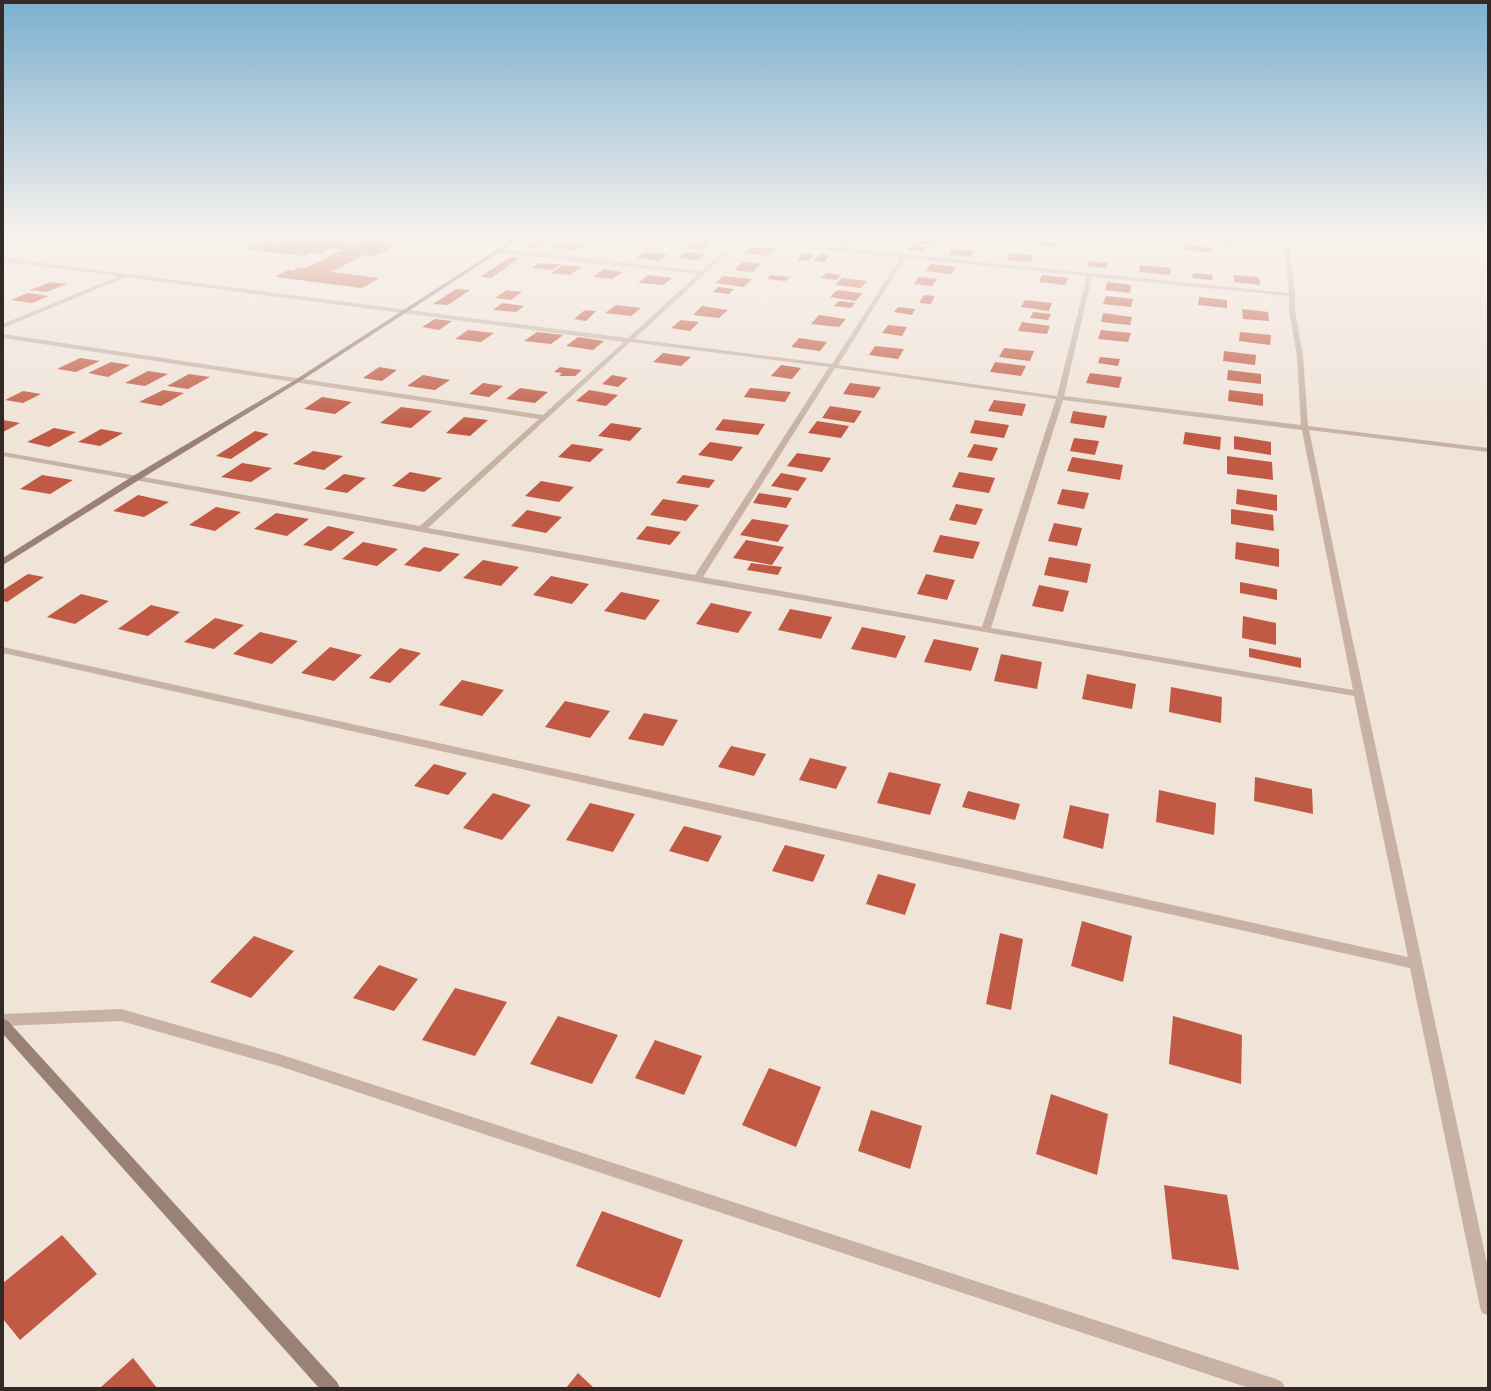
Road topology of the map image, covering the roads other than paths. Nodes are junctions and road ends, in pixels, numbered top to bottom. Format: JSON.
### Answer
{"nodes":[{"id":1,"x":63,"y":301,"type":"edge"},
{"id":2,"x":319,"y":301,"type":"edge"},
{"id":3,"x":420,"y":301,"type":"edge"},
{"id":4,"x":671,"y":301,"type":"edge"},
{"id":5,"x":875,"y":301,"type":"edge"},
{"id":6,"x":1084,"y":301,"type":"edge"},
{"id":7,"x":1292,"y":301,"type":"edge"},
{"id":8,"x":402,"y":312,"type":"junction"},
{"id":9,"x":3,"y":326,"type":"edge"},
{"id":10,"x":3,"y":336,"type":"edge"},
{"id":11,"x":628,"y":340,"type":"junction"},
{"id":12,"x":834,"y":366,"type":"junction"},
{"id":13,"x":297,"y":381,"type":"junction"},
{"id":14,"x":1060,"y":398,"type":"junction"},
{"id":15,"x":543,"y":417,"type":"junction"},
{"id":16,"x":1305,"y":427,"type":"junction"},
{"id":17,"x":1488,"y":450,"type":"edge"},
{"id":18,"x":3,"y":454,"type":"edge"},
{"id":19,"x":136,"y":478,"type":"junction"},
{"id":20,"x":422,"y":529,"type":"junction"},
{"id":21,"x":3,"y":562,"type":"edge"},
{"id":22,"x":697,"y":578,"type":"junction"},
{"id":23,"x":986,"y":630,"type":"junction"},
{"id":24,"x":3,"y":650,"type":"edge"},
{"id":25,"x":1360,"y":694,"type":"junction"},
{"id":26,"x":1415,"y":964,"type":"junction"},
{"id":27,"x":3,"y":1020,"type":"edge"},
{"id":28,"x":3,"y":1025,"type":"edge"},
{"id":29,"x":1488,"y":1307,"type":"edge"},
{"id":30,"x":331,"y":1388,"type":"edge"},
{"id":31,"x":1276,"y":1388,"type":"edge"}],
"edges":[{"from":1,"to":9,"type":"street"},
{"from":2,"to":8,"type":"street"},
{"from":3,"to":8,"type":"street"},
{"from":4,"to":11,"type":"street"},
{"from":5,"to":12,"type":"street"},
{"from":6,"to":14,"type":"street"},
{"from":7,"to":16,"type":"street"},
{"from":8,"to":11,"type":"street"},
{"from":8,"to":13,"type":"street"},
{"from":10,"to":13,"type":"street"},
{"from":11,"to":12,"type":"street"},
{"from":11,"to":15,"type":"street"},
{"from":12,"to":14,"type":"street"},
{"from":12,"to":22,"type":"street"},
{"from":13,"to":15,"type":"street"},
{"from":13,"to":19,"type":"street"},
{"from":14,"to":16,"type":"street"},
{"from":14,"to":23,"type":"street"},
{"from":15,"to":20,"type":"street"},
{"from":16,"to":17,"type":"street"},
{"from":16,"to":25,"type":"street"},
{"from":18,"to":19,"type":"street"},
{"from":19,"to":20,"type":"street"},
{"from":19,"to":21,"type":"street"},
{"from":20,"to":22,"type":"street"},
{"from":22,"to":23,"type":"street"},
{"from":23,"to":25,"type":"street"},
{"from":24,"to":26,"type":"street"},
{"from":25,"to":26,"type":"street"},
{"from":26,"to":29,"type":"street"},
{"from":27,"to":31,"type":"street"},
{"from":28,"to":30,"type":"street"}]}
